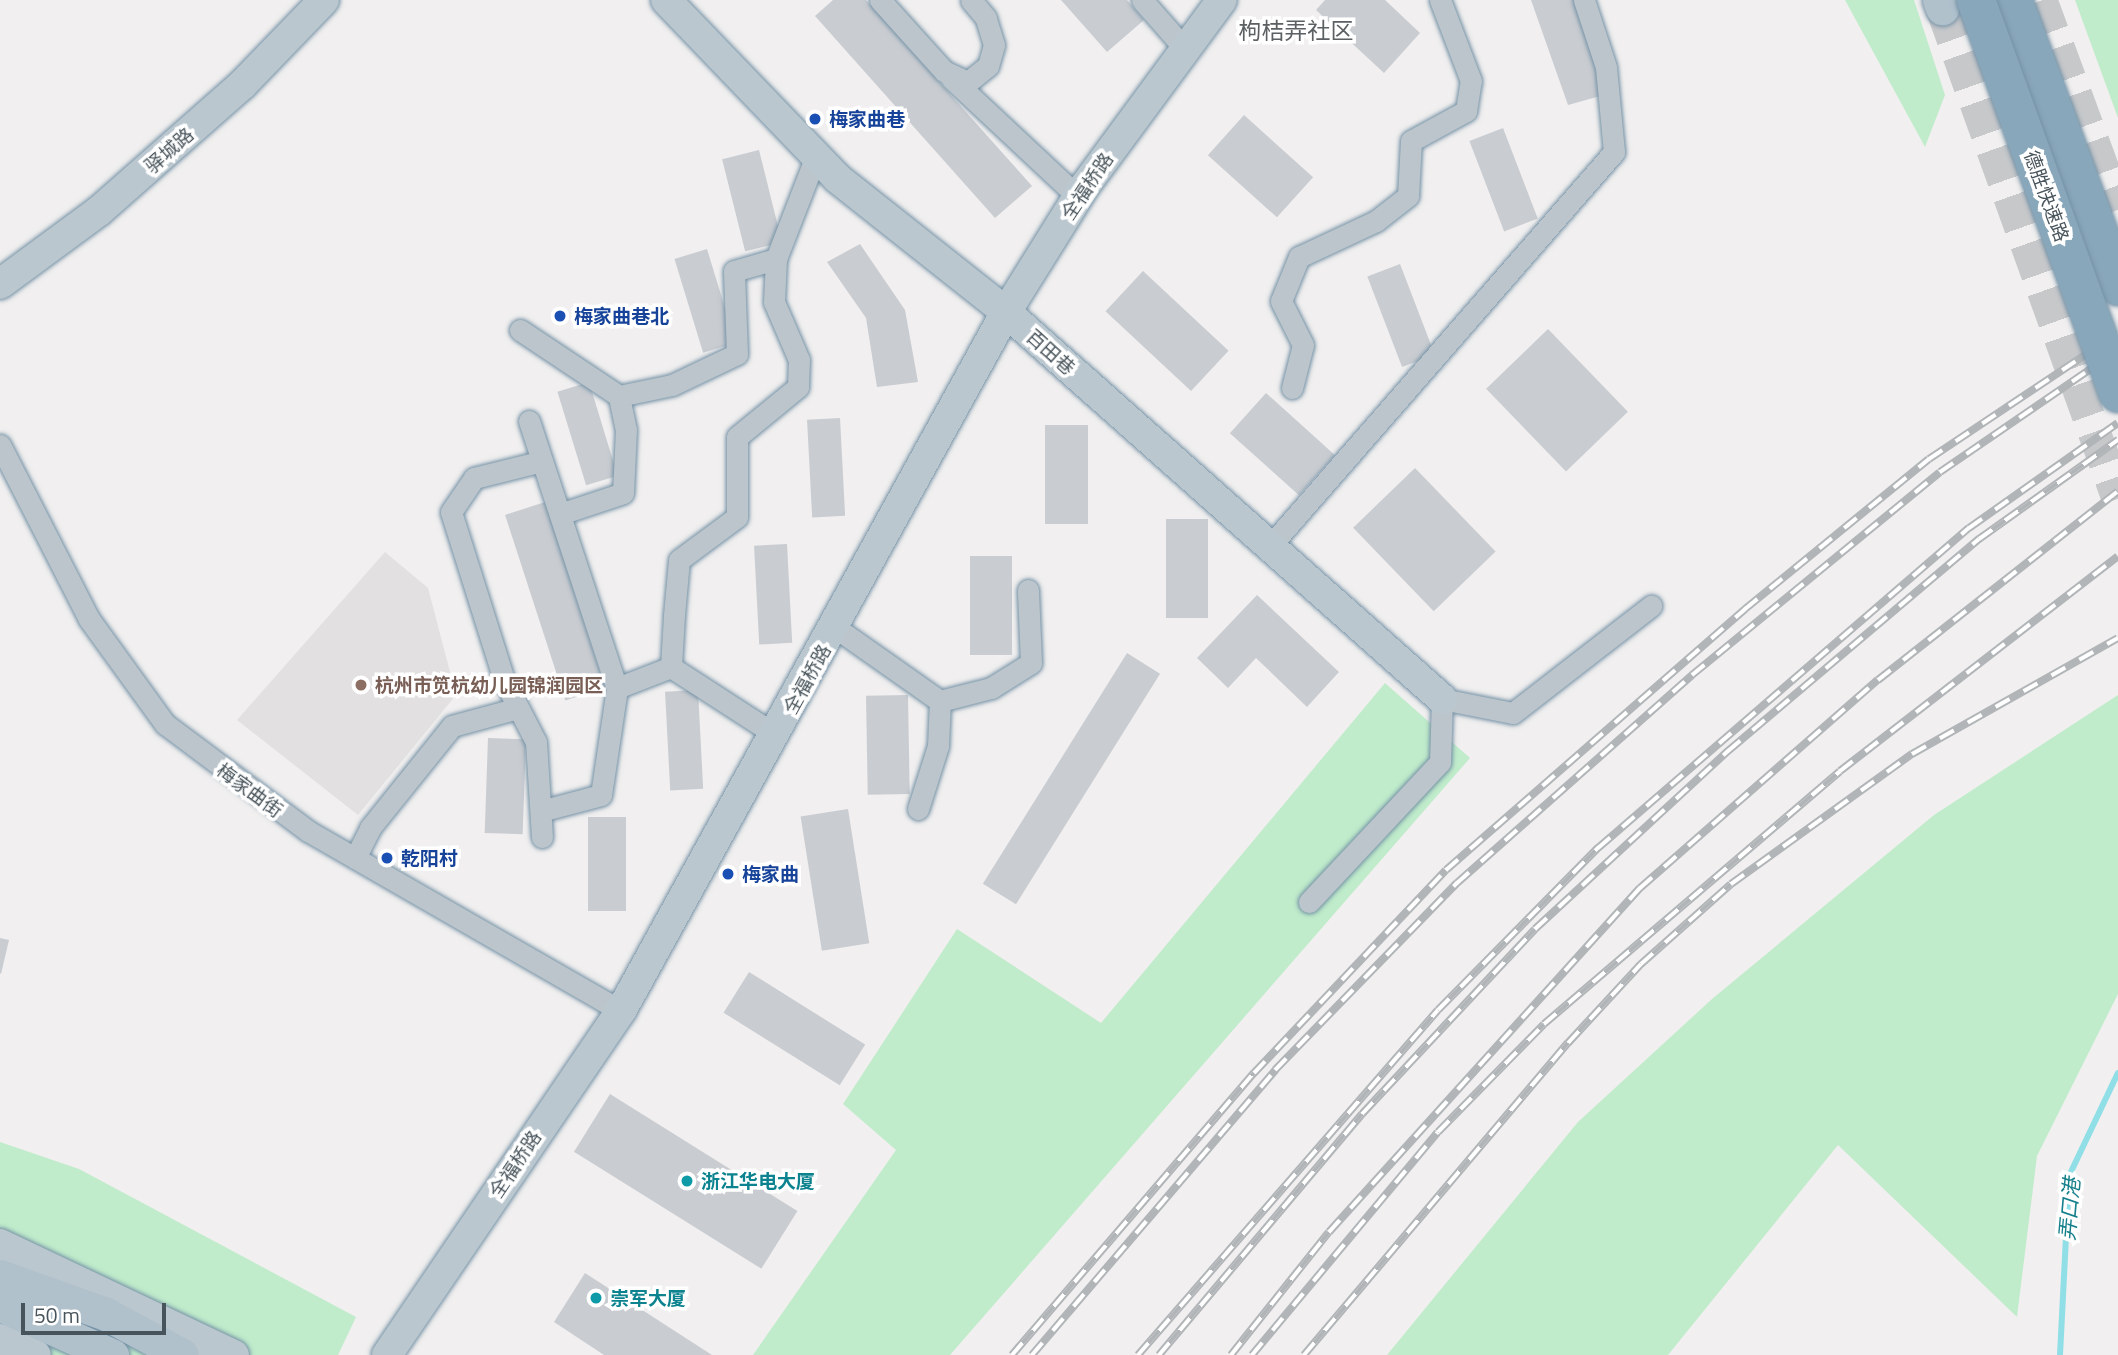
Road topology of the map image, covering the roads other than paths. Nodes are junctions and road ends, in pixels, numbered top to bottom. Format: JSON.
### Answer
{"nodes":[{"id":1,"x":324,"y":0,"type":"edge"},
{"id":2,"x":666,"y":0,"type":"edge"},
{"id":3,"x":880,"y":0,"type":"edge"},
{"id":4,"x":971,"y":0,"type":"edge"},
{"id":5,"x":1142,"y":0,"type":"edge"},
{"id":6,"x":1222,"y":0,"type":"edge"},
{"id":7,"x":1440,"y":0,"type":"edge"},
{"id":8,"x":1584,"y":0,"type":"edge"},
{"id":9,"x":2012,"y":0,"type":"edge"},
{"id":10,"x":1952,"y":3,"type":"edge"},
{"id":11,"x":1185,"y":49,"type":"junction"},
{"id":12,"x":944,"y":71,"type":"junction"},
{"id":13,"x":816,"y":156,"type":"junction"},
{"id":14,"x":1078,"y":197,"type":"junction"},
{"id":15,"x":776,"y":259,"type":"junction"},
{"id":16,"x":0,"y":284,"type":"edge"},
{"id":17,"x":2118,"y":286,"type":"edge"},
{"id":18,"x":1006,"y":312,"type":"junction"},
{"id":19,"x":520,"y":330,"type":"dead end"},
{"id":20,"x":1292,"y":388,"type":"dead end"},
{"id":21,"x":2118,"y":393,"type":"edge"},
{"id":22,"x":619,"y":396,"type":"junction"},
{"id":23,"x":529,"y":421,"type":"dead end"},
{"id":24,"x":0,"y":445,"type":"edge"},
{"id":25,"x":542,"y":461,"type":"junction"},
{"id":26,"x":560,"y":514,"type":"junction"},
{"id":27,"x":1270,"y":546,"type":"junction"},
{"id":28,"x":1028,"y":590,"type":"dead end"},
{"id":29,"x":1651,"y":606,"type":"dead end"},
{"id":30,"x":835,"y":628,"type":"junction"},
{"id":31,"x":671,"y":667,"type":"junction"},
{"id":32,"x":617,"y":688,"type":"junction"},
{"id":33,"x":1442,"y":699,"type":"junction"},
{"id":34,"x":940,"y":701,"type":"junction"},
{"id":35,"x":518,"y":708,"type":"junction"},
{"id":36,"x":776,"y":735,"type":"junction"},
{"id":37,"x":918,"y":809,"type":"dead end"},
{"id":38,"x":541,"y":811,"type":"junction"},
{"id":39,"x":542,"y":837,"type":"dead end"},
{"id":40,"x":355,"y":858,"type":"junction"},
{"id":41,"x":1308,"y":902,"type":"dead end"},
{"id":42,"x":621,"y":1011,"type":"junction"},
{"id":43,"x":0,"y":1244,"type":"edge"},
{"id":44,"x":0,"y":1276,"type":"edge"},
{"id":45,"x":0,"y":1306,"type":"edge"},
{"id":46,"x":0,"y":1339,"type":"edge"},
{"id":47,"x":36,"y":1355,"type":"edge"},
{"id":48,"x":112,"y":1355,"type":"edge"},
{"id":49,"x":182,"y":1355,"type":"edge"},
{"id":50,"x":234,"y":1355,"type":"edge"},
{"id":51,"x":387,"y":1355,"type":"edge"}],
"edges":[{"from":1,"to":16,"type":"street","name":"驿城路"},
{"from":2,"to":13,"type":"street","name":"百田巷"},
{"from":3,"to":12,"type":"street"},
{"from":4,"to":12,"type":"street"},
{"from":5,"to":11,"type":"street"},
{"from":6,"to":11,"type":"street","name":"全福桥路"},
{"from":7,"to":20,"type":"street"},
{"from":8,"to":27,"type":"street"},
{"from":9,"to":17,"type":"highway","name":"德胜快速路"},
{"from":10,"to":21,"type":"highway","name":"德胜快速路","bridge":true},
{"from":11,"to":14,"type":"street","name":"全福桥路"},
{"from":12,"to":14,"type":"street"},
{"from":13,"to":15,"type":"street"},
{"from":13,"to":18,"type":"street","name":"百田巷"},
{"from":14,"to":18,"type":"street","name":"全福桥路"},
{"from":15,"to":22,"type":"street"},
{"from":15,"to":31,"type":"street"},
{"from":18,"to":27,"type":"street","name":"百田巷"},
{"from":18,"to":30,"type":"street","name":"全福桥路"},
{"from":19,"to":22,"type":"street"},
{"from":22,"to":26,"type":"street"},
{"from":23,"to":25,"type":"street"},
{"from":24,"to":40,"type":"street","name":"梅家曲街"},
{"from":25,"to":26,"type":"street"},
{"from":25,"to":35,"type":"street"},
{"from":26,"to":32,"type":"street"},
{"from":27,"to":33,"type":"street","name":"百田巷"},
{"from":28,"to":34,"type":"street"},
{"from":29,"to":33,"type":"street"},
{"from":30,"to":34,"type":"street"},
{"from":30,"to":36,"type":"street","name":"全福桥路"},
{"from":31,"to":32,"type":"street"},
{"from":31,"to":36,"type":"street"},
{"from":32,"to":38,"type":"street"},
{"from":33,"to":41,"type":"street"},
{"from":34,"to":37,"type":"street"},
{"from":35,"to":38,"type":"street"},
{"from":35,"to":40,"type":"street"},
{"from":36,"to":42,"type":"street","name":"全福桥路"},
{"from":38,"to":39,"type":"street"},
{"from":40,"to":42,"type":"street","name":"梅家曲街"},
{"from":42,"to":51,"type":"street","name":"全福桥路"},
{"from":43,"to":50,"type":"street"},
{"from":44,"to":49,"type":"main road"},
{"from":45,"to":48,"type":"main road"},
{"from":46,"to":47,"type":"street"}]}
